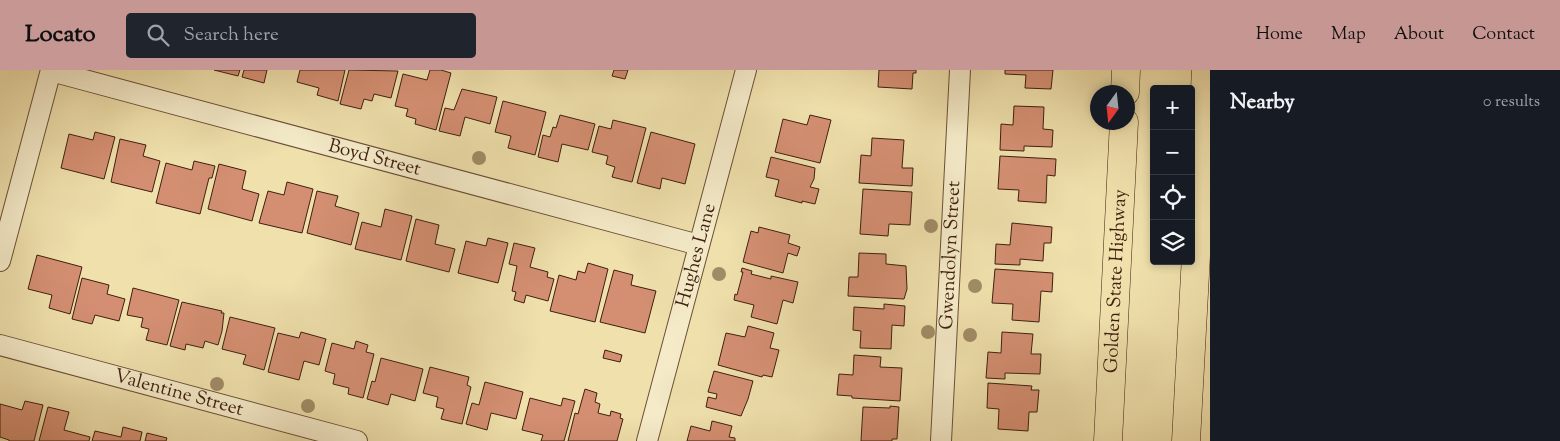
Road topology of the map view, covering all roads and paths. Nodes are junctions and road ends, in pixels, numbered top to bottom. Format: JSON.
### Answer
{"nodes":[{"id":1,"x":51,"y":70,"type":"edge"},
{"id":2,"x":746,"y":70,"type":"edge"},
{"id":3,"x":960,"y":70,"type":"edge"},
{"id":4,"x":1126,"y":70,"type":"edge"},
{"id":5,"x":1206,"y":70,"type":"edge"},
{"id":6,"x":1125,"y":85,"type":"edge"},
{"id":7,"x":1124,"y":130,"type":"edge"},
{"id":8,"x":699,"y":245,"type":"junction"},
{"id":9,"x":0,"y":261,"type":"edge"},
{"id":10,"x":0,"y":345,"type":"edge"},
{"id":11,"x":357,"y":441,"type":"edge"},
{"id":12,"x":647,"y":441,"type":"edge"},
{"id":13,"x":941,"y":441,"type":"edge"},
{"id":14,"x":1108,"y":441,"type":"edge"},
{"id":15,"x":1186,"y":441,"type":"edge"}],
"edges":[{"from":1,"to":8,"type":"street","name":"Boyd Street"},
{"from":1,"to":9,"type":"street"},
{"from":2,"to":8,"type":"street","name":"Hughes Lane"},
{"from":3,"to":13,"type":"street","name":"Gwendolyn Street"},
{"from":4,"to":6,"type":"highway"},
{"from":5,"to":15,"type":"highway"},
{"from":7,"to":14,"type":"highway","name":"Golden State Highway"},
{"from":8,"to":12,"type":"street","name":"Hughes Lane"},
{"from":10,"to":11,"type":"street","name":"Valentine Street"}]}
